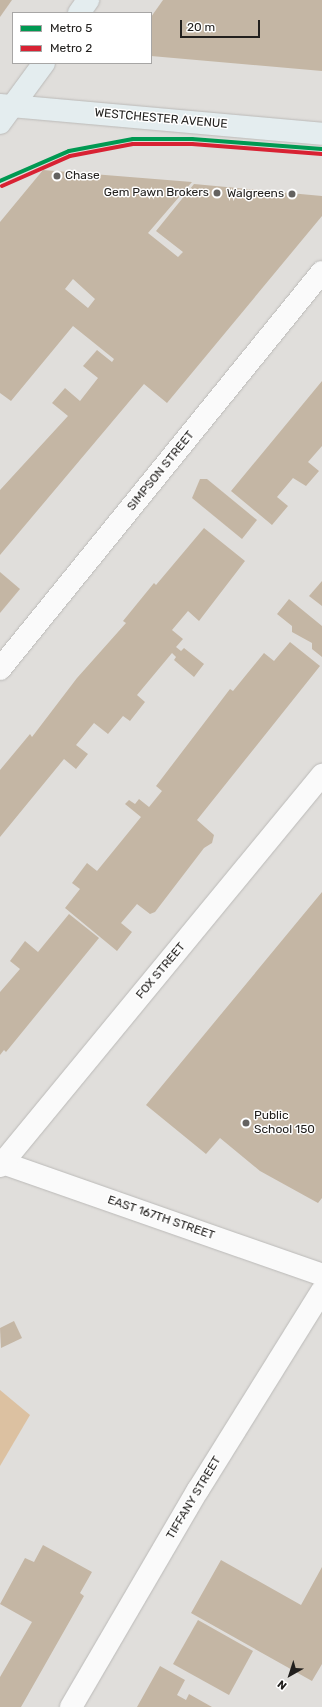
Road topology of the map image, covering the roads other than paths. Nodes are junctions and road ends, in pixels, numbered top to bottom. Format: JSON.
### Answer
{"nodes":[{"id":1,"x":88,"y":0,"type":"edge"},
{"id":2,"x":80,"y":12,"type":"edge"},
{"id":3,"x":43,"y":64,"type":"edge"},
{"id":4,"x":7,"y":105,"type":"edge"},
{"id":5,"x":0,"y":123,"type":"edge"},
{"id":6,"x":322,"y":134,"type":"edge"},
{"id":7,"x":322,"y":272,"type":"edge"},
{"id":8,"x":0,"y":669,"type":"edge"},
{"id":9,"x":322,"y":775,"type":"edge"},
{"id":10,"x":1,"y":1164,"type":"edge"},
{"id":11,"x":322,"y":1275,"type":"edge"},
{"id":12,"x":322,"y":1291,"type":"edge"},
{"id":13,"x":71,"y":1707,"type":"edge"}],
"edges":[{"from":1,"to":2,"type":"main road"},
{"from":3,"to":4,"type":"main road"},
{"from":4,"to":5,"type":"main road"},
{"from":4,"to":6,"type":"main road","name":"WESTCHESTER AVENUE"},
{"from":7,"to":8,"type":"street","name":"SIMPSON STREET"},
{"from":9,"to":10,"type":"street","name":"FOX STREET"},
{"from":10,"to":11,"type":"street","name":"EAST 167TH STREET"},
{"from":12,"to":13,"type":"street","name":"TIFFANY STREET"}]}
